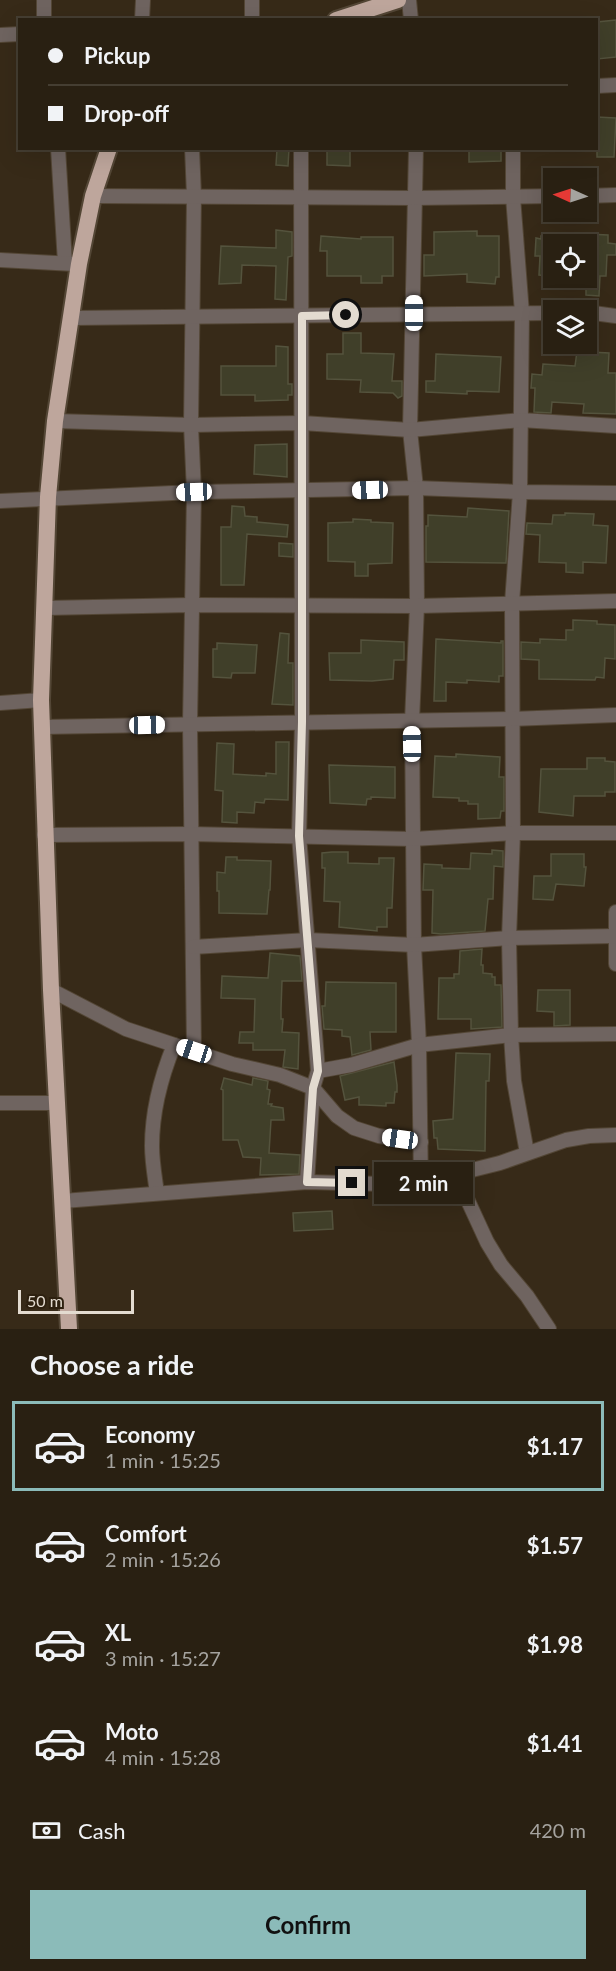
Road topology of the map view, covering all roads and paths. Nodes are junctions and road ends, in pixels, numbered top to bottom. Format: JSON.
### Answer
{"nodes":[{"id":1,"x":44,"y":0,"type":"edge"},
{"id":2,"x":143,"y":0,"type":"edge"},
{"id":3,"x":252,"y":0,"type":"edge"},
{"id":4,"x":398,"y":0,"type":"edge"},
{"id":5,"x":409,"y":0,"type":"edge"},
{"id":6,"x":44,"y":18,"type":"edge"},
{"id":7,"x":142,"y":18,"type":"edge"},
{"id":8,"x":252,"y":18,"type":"edge"},
{"id":9,"x":342,"y":18,"type":"edge"},
{"id":10,"x":411,"y":18,"type":"edge"},
{"id":11,"x":18,"y":34,"type":"edge"},
{"id":12,"x":0,"y":35,"type":"edge"},
{"id":13,"x":616,"y":85,"type":"edge"},
{"id":14,"x":598,"y":86,"type":"edge"},
{"id":15,"x":58,"y":150,"type":"edge"},
{"id":16,"x":108,"y":150,"type":"edge"},
{"id":17,"x":192,"y":150,"type":"edge"},
{"id":18,"x":301,"y":150,"type":"edge"},
{"id":19,"x":416,"y":150,"type":"edge"},
{"id":20,"x":513,"y":150,"type":"edge"},
{"id":21,"x":616,"y":195,"type":"edge"},
{"id":22,"x":93,"y":196,"type":"junction"},
{"id":23,"x":194,"y":196,"type":"junction"},
{"id":24,"x":301,"y":196,"type":"junction"},
{"id":25,"x":543,"y":196,"type":"edge"},
{"id":26,"x":597,"y":196,"type":"edge"},
{"id":27,"x":513,"y":197,"type":"junction"},
{"id":28,"x":414,"y":198,"type":"junction"},
{"id":29,"x":0,"y":260,"type":"edge"},
{"id":30,"x":72,"y":264,"type":"junction"},
{"id":31,"x":414,"y":313,"type":"junction"},
{"id":32,"x":543,"y":313,"type":"edge"},
{"id":33,"x":597,"y":313,"type":"edge"},
{"id":34,"x":522,"y":314,"type":"junction"},
{"id":35,"x":193,"y":316,"type":"junction"},
{"id":36,"x":302,"y":316,"type":"junction"},
{"id":37,"x":616,"y":316,"type":"edge"},
{"id":38,"x":71,"y":318,"type":"junction"},
{"id":39,"x":521,"y":420,"type":"junction"},
{"id":40,"x":55,"y":421,"type":"junction"},
{"id":41,"x":302,"y":423,"type":"junction"},
{"id":42,"x":191,"y":425,"type":"junction"},
{"id":43,"x":616,"y":426,"type":"edge"},
{"id":44,"x":410,"y":430,"type":"junction"},
{"id":45,"x":416,"y":488,"type":"junction"},
{"id":46,"x":302,"y":491,"type":"junction"},
{"id":47,"x":194,"y":492,"type":"junction"},
{"id":48,"x":520,"y":492,"type":"junction"},
{"id":49,"x":616,"y":493,"type":"edge"},
{"id":50,"x":48,"y":497,"type":"junction"},
{"id":51,"x":0,"y":501,"type":"edge"},
{"id":52,"x":616,"y":601,"type":"edge"},
{"id":53,"x":512,"y":603,"type":"junction"},
{"id":54,"x":302,"y":604,"type":"junction"},
{"id":55,"x":191,"y":605,"type":"junction"},
{"id":56,"x":417,"y":606,"type":"junction"},
{"id":57,"x":45,"y":608,"type":"junction"},
{"id":58,"x":41,"y":700,"type":"junction"},
{"id":59,"x":0,"y":703,"type":"edge"},
{"id":60,"x":616,"y":715,"type":"edge"},
{"id":61,"x":511,"y":719,"type":"junction"},
{"id":62,"x":412,"y":720,"type":"junction"},
{"id":63,"x":302,"y":722,"type":"junction"},
{"id":64,"x":190,"y":724,"type":"junction"},
{"id":65,"x":41,"y":727,"type":"junction"},
{"id":66,"x":513,"y":833,"type":"junction"},
{"id":67,"x":616,"y":833,"type":"edge"},
{"id":68,"x":191,"y":834,"type":"junction"},
{"id":69,"x":45,"y":835,"type":"junction"},
{"id":70,"x":299,"y":836,"type":"junction"},
{"id":71,"x":413,"y":839,"type":"junction"},
{"id":72,"x":616,"y":912,"type":"edge"},
{"id":73,"x":616,"y":936,"type":"edge"},
{"id":74,"x":509,"y":938,"type":"junction"},
{"id":75,"x":308,"y":940,"type":"junction"},
{"id":76,"x":414,"y":945,"type":"junction"},
{"id":77,"x":193,"y":947,"type":"junction"},
{"id":78,"x":616,"y":963,"type":"edge"},
{"id":79,"x":51,"y":990,"type":"junction"},
{"id":80,"x":616,"y":1034,"type":"edge"},
{"id":81,"x":511,"y":1035,"type":"junction"},
{"id":82,"x":174,"y":1045,"type":"junction"},
{"id":83,"x":419,"y":1045,"type":"junction"},
{"id":84,"x":194,"y":1051,"type":"junction"},
{"id":85,"x":318,"y":1071,"type":"junction"},
{"id":86,"x":313,"y":1088,"type":"junction"},
{"id":87,"x":0,"y":1103,"type":"edge"},
{"id":88,"x":57,"y":1103,"type":"junction"},
{"id":89,"x":616,"y":1135,"type":"edge"},
{"id":90,"x":421,"y":1142,"type":"junction"},
{"id":91,"x":526,"y":1153,"type":"junction"},
{"id":92,"x":458,"y":1177,"type":"junction"},
{"id":93,"x":307,"y":1182,"type":"junction"},
{"id":94,"x":421,"y":1185,"type":"junction"},
{"id":95,"x":156,"y":1193,"type":"junction"},
{"id":96,"x":63,"y":1201,"type":"junction"},
{"id":97,"x":69,"y":1329,"type":"edge"},
{"id":98,"x":549,"y":1329,"type":"edge"}],
"edges":[{"from":1,"to":6,"type":"street"},
{"from":2,"to":7,"type":"street"},
{"from":3,"to":8,"type":"street"},
{"from":4,"to":9,"type":"highway"},
{"from":5,"to":10,"type":"street"},
{"from":11,"to":12,"type":"street"},
{"from":13,"to":14,"type":"street"},
{"from":15,"to":30,"type":"street"},
{"from":16,"to":22,"type":"highway"},
{"from":17,"to":23,"type":"street"},
{"from":18,"to":24,"type":"street"},
{"from":19,"to":28,"type":"street"},
{"from":20,"to":27,"type":"street"},
{"from":21,"to":26,"type":"street"},
{"from":22,"to":23,"type":"street"},
{"from":22,"to":30,"type":"highway"},
{"from":23,"to":24,"type":"street"},
{"from":23,"to":35,"type":"street"},
{"from":24,"to":28,"type":"street"},
{"from":24,"to":36,"type":"street"},
{"from":25,"to":27,"type":"street"},
{"from":27,"to":28,"type":"street"},
{"from":27,"to":34,"type":"street"},
{"from":28,"to":31,"type":"street"},
{"from":29,"to":30,"type":"street"},
{"from":30,"to":38,"type":"highway"},
{"from":31,"to":34,"type":"street"},
{"from":31,"to":36,"type":"street"},
{"from":31,"to":44,"type":"street"},
{"from":32,"to":34,"type":"street"},
{"from":33,"to":37,"type":"street"},
{"from":34,"to":39,"type":"street"},
{"from":35,"to":36,"type":"street"},
{"from":35,"to":38,"type":"street"},
{"from":35,"to":42,"type":"street"},
{"from":36,"to":41,"type":"street"},
{"from":38,"to":40,"type":"highway"},
{"from":39,"to":43,"type":"street"},
{"from":39,"to":44,"type":"street"},
{"from":39,"to":48,"type":"street"},
{"from":40,"to":42,"type":"street"},
{"from":40,"to":50,"type":"highway"},
{"from":41,"to":42,"type":"street"},
{"from":41,"to":44,"type":"street"},
{"from":41,"to":46,"type":"street"},
{"from":42,"to":47,"type":"street"},
{"from":44,"to":45,"type":"street"},
{"from":45,"to":46,"type":"street"},
{"from":45,"to":48,"type":"street"},
{"from":45,"to":56,"type":"street"},
{"from":46,"to":47,"type":"street"},
{"from":46,"to":54,"type":"street"},
{"from":47,"to":50,"type":"street"},
{"from":47,"to":55,"type":"street"},
{"from":48,"to":49,"type":"street"},
{"from":48,"to":53,"type":"street"},
{"from":50,"to":51,"type":"street"},
{"from":50,"to":57,"type":"highway"},
{"from":52,"to":53,"type":"street"},
{"from":53,"to":56,"type":"street"},
{"from":53,"to":61,"type":"street"},
{"from":54,"to":55,"type":"street"},
{"from":54,"to":56,"type":"street"},
{"from":54,"to":63,"type":"street"},
{"from":55,"to":57,"type":"street"},
{"from":55,"to":64,"type":"street"},
{"from":56,"to":62,"type":"street"},
{"from":57,"to":58,"type":"highway"},
{"from":58,"to":59,"type":"street"},
{"from":58,"to":65,"type":"highway"},
{"from":60,"to":61,"type":"street"},
{"from":61,"to":62,"type":"street"},
{"from":61,"to":66,"type":"street"},
{"from":62,"to":63,"type":"street"},
{"from":62,"to":71,"type":"street"},
{"from":63,"to":64,"type":"street"},
{"from":63,"to":70,"type":"street"},
{"from":64,"to":65,"type":"street"},
{"from":64,"to":68,"type":"street"},
{"from":65,"to":69,"type":"highway"},
{"from":66,"to":67,"type":"street"},
{"from":66,"to":71,"type":"street"},
{"from":66,"to":74,"type":"street"},
{"from":68,"to":69,"type":"street"},
{"from":68,"to":70,"type":"street"},
{"from":68,"to":77,"type":"street"},
{"from":69,"to":79,"type":"highway"},
{"from":70,"to":71,"type":"street"},
{"from":70,"to":75,"type":"street"},
{"from":71,"to":76,"type":"street"},
{"from":72,"to":73,"type":"street"},
{"from":73,"to":74,"type":"street"},
{"from":73,"to":78,"type":"street"},
{"from":74,"to":76,"type":"street"},
{"from":74,"to":81,"type":"street"},
{"from":75,"to":76,"type":"street"},
{"from":75,"to":77,"type":"street"},
{"from":75,"to":85,"type":"street"},
{"from":76,"to":83,"type":"street"},
{"from":77,"to":84,"type":"street"},
{"from":79,"to":82,"type":"street"},
{"from":79,"to":88,"type":"highway"},
{"from":80,"to":81,"type":"street"},
{"from":81,"to":83,"type":"street"},
{"from":81,"to":91,"type":"street"},
{"from":82,"to":84,"type":"street"},
{"from":82,"to":95,"type":"street"},
{"from":83,"to":85,"type":"street"},
{"from":83,"to":90,"type":"street"},
{"from":84,"to":86,"type":"street"},
{"from":85,"to":86,"type":"street"},
{"from":86,"to":90,"type":"street"},
{"from":86,"to":93,"type":"street"},
{"from":87,"to":88,"type":"street"},
{"from":88,"to":96,"type":"highway"},
{"from":89,"to":91,"type":"street"},
{"from":90,"to":94,"type":"street"},
{"from":91,"to":92,"type":"street"},
{"from":92,"to":94,"type":"street"},
{"from":92,"to":98,"type":"street"},
{"from":93,"to":94,"type":"street"},
{"from":93,"to":95,"type":"street"},
{"from":95,"to":96,"type":"street"},
{"from":96,"to":97,"type":"highway"}]}
